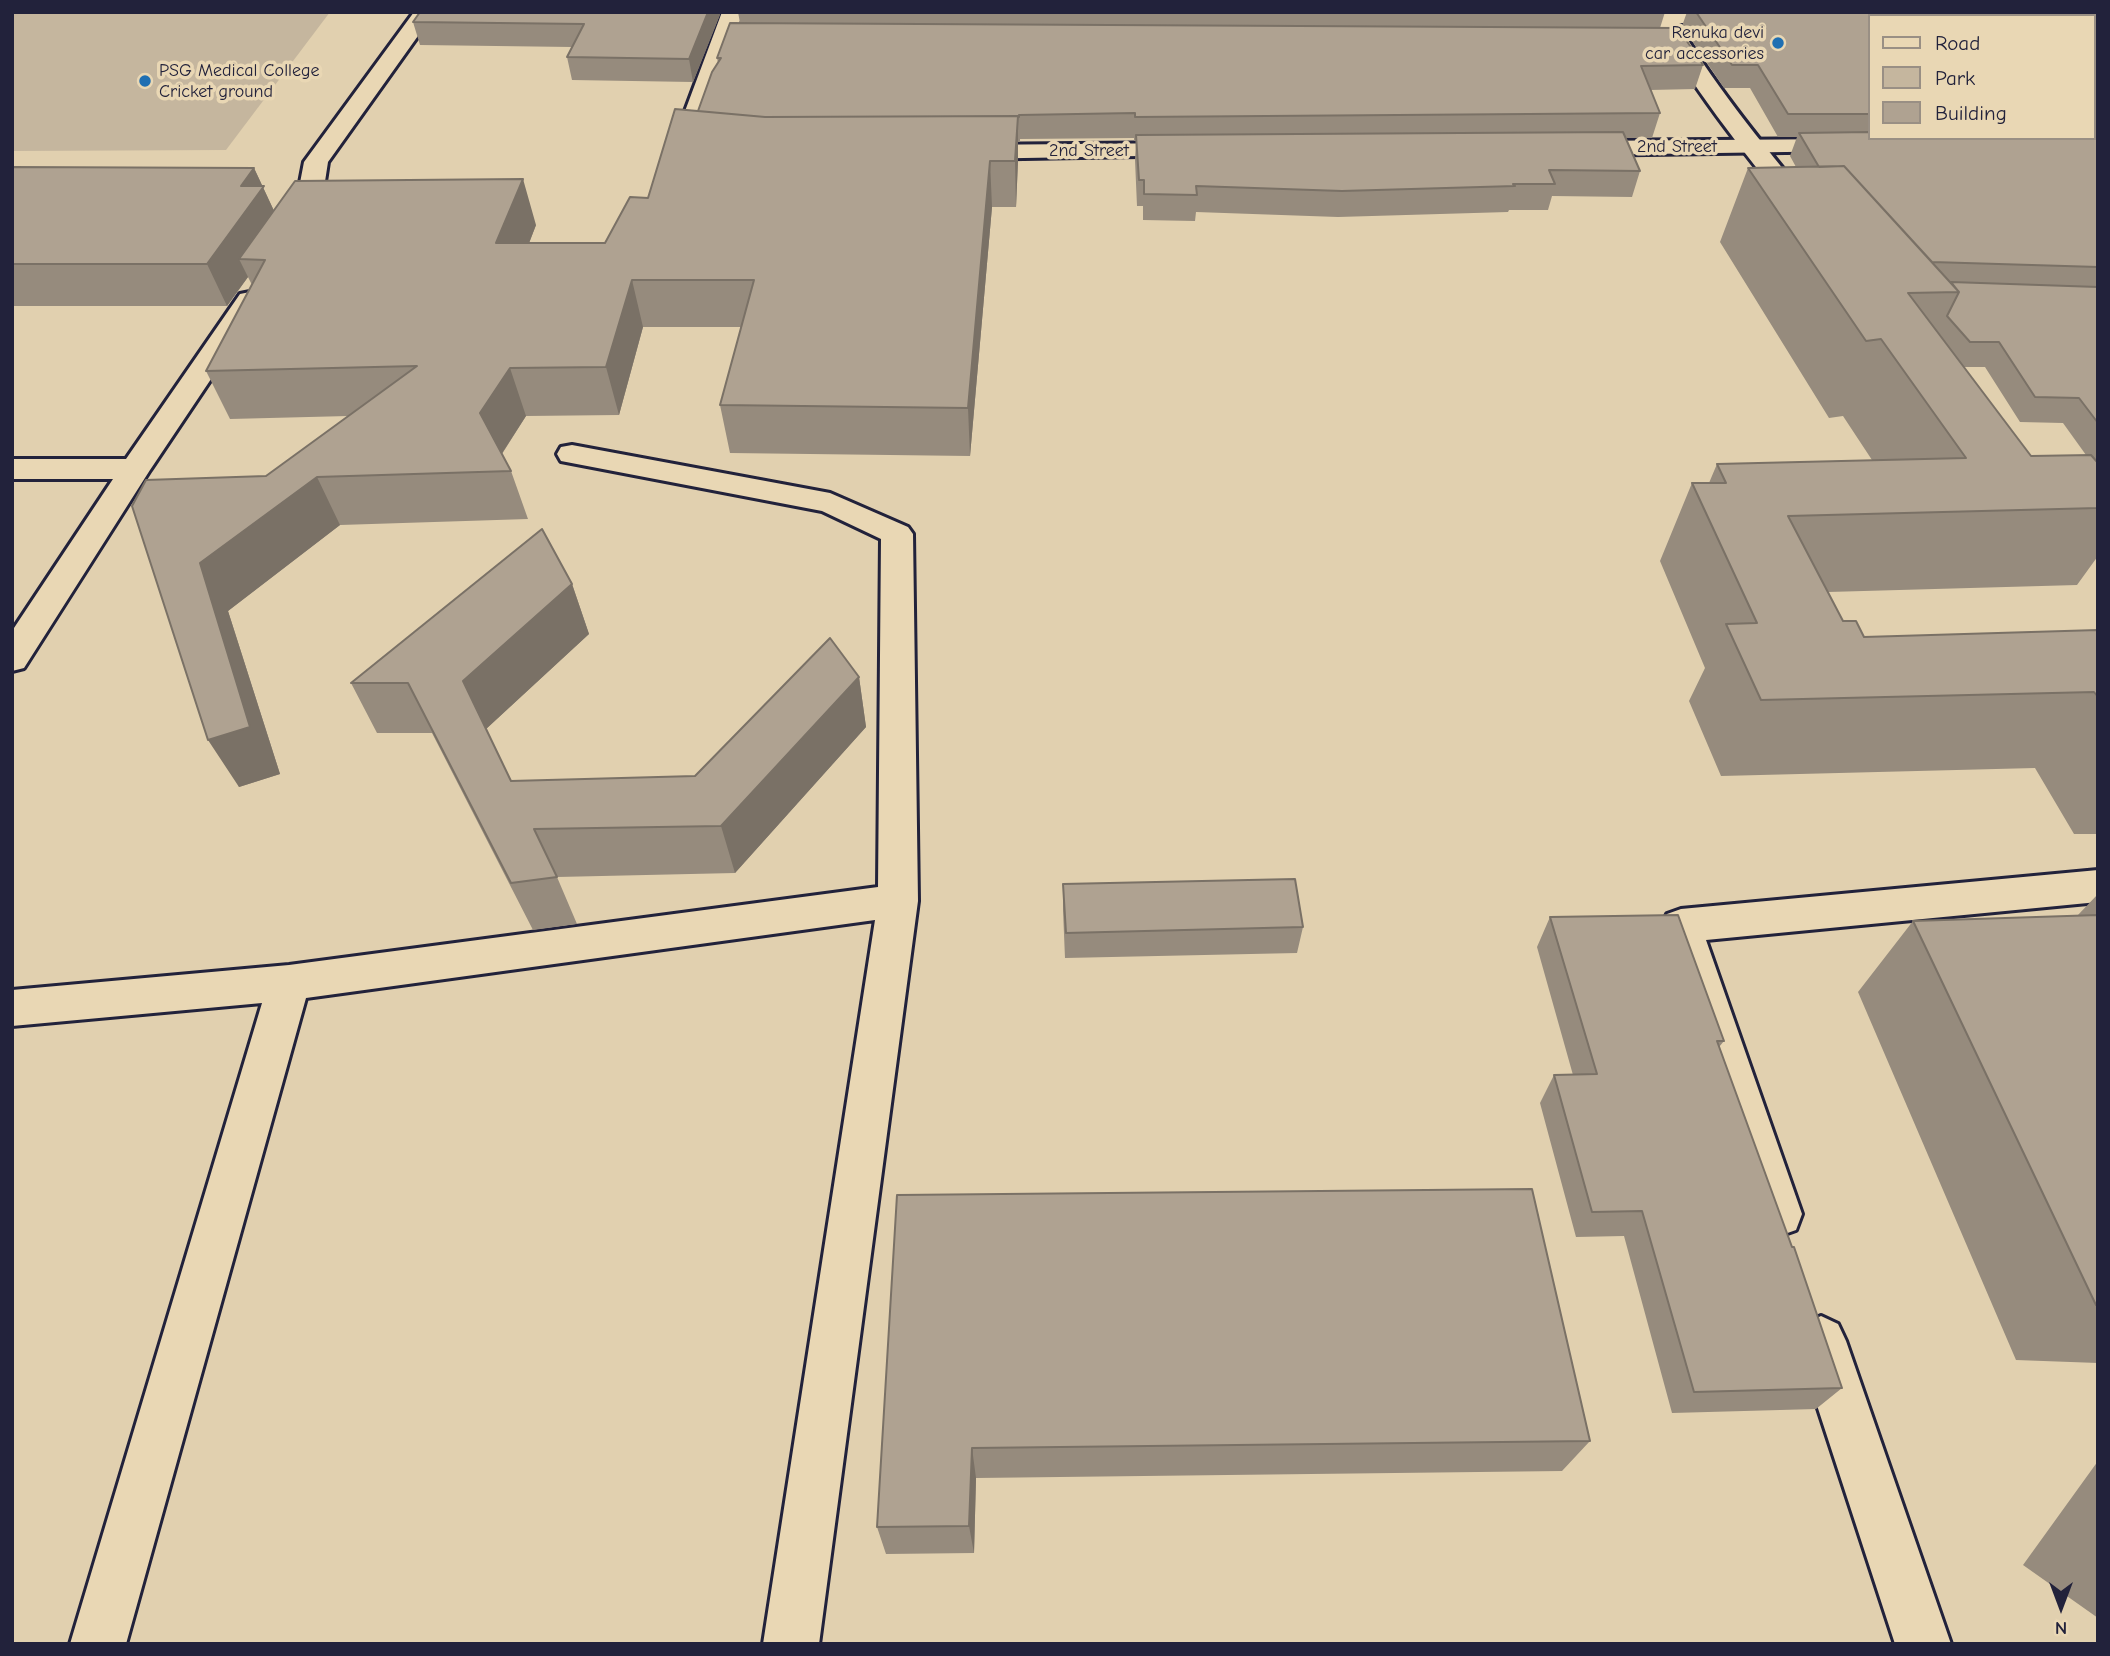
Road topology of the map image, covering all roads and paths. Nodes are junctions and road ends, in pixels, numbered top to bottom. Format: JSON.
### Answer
{"nodes":[{"id":1,"x":425,"y":12,"type":"edge"},
{"id":2,"x":733,"y":12,"type":"edge"},
{"id":3,"x":1661,"y":15,"type":"edge"},
{"id":4,"x":1760,"y":17,"type":"edge"},
{"id":5,"x":1649,"y":42,"type":"edge"},
{"id":6,"x":1676,"y":42,"type":"junction"},
{"id":7,"x":1876,"y":146,"type":"edge"},
{"id":8,"x":1752,"y":147,"type":"junction"},
{"id":9,"x":1556,"y":148,"type":"edge"},
{"id":10,"x":722,"y":149,"type":"edge"},
{"id":11,"x":1206,"y":150,"type":"edge"},
{"id":12,"x":940,"y":152,"type":"edge"},
{"id":13,"x":1823,"y":232,"type":"edge"},
{"id":14,"x":572,"y":454,"type":"dead end"},
{"id":15,"x":12,"y":469,"type":"edge"},
{"id":16,"x":135,"y":469,"type":"junction"},
{"id":17,"x":12,"y":659,"type":"edge"},
{"id":18,"x":2098,"y":887,"type":"edge"},
{"id":19,"x":898,"y":901,"type":"junction"},
{"id":20,"x":289,"y":983,"type":"junction"},
{"id":21,"x":12,"y":1008,"type":"edge"},
{"id":22,"x":1791,"y":1252,"type":"edge"},
{"id":23,"x":1809,"y":1304,"type":"edge"},
{"id":24,"x":98,"y":1644,"type":"edge"},
{"id":25,"x":791,"y":1644,"type":"edge"},
{"id":26,"x":1923,"y":1644,"type":"edge"}],
"edges":[{"from":1,"to":16,"type":"street"},
{"from":2,"to":10,"type":"street"},
{"from":3,"to":4,"type":"street"},
{"from":3,"to":6,"type":"street"},
{"from":5,"to":6,"type":"street"},
{"from":6,"to":8,"type":"street"},
{"from":7,"to":8,"type":"street","name":"2nd Street"},
{"from":8,"to":9,"type":"street","name":"2nd Street"},
{"from":8,"to":13,"type":"street"},
{"from":11,"to":12,"type":"street","name":"2nd Street"},
{"from":14,"to":19,"type":"street"},
{"from":15,"to":16,"type":"street"},
{"from":16,"to":17,"type":"street"},
{"from":18,"to":22,"type":"street"},
{"from":19,"to":20,"type":"street"},
{"from":19,"to":25,"type":"street"},
{"from":20,"to":21,"type":"street"},
{"from":20,"to":24,"type":"street"},
{"from":23,"to":26,"type":"street"}]}
